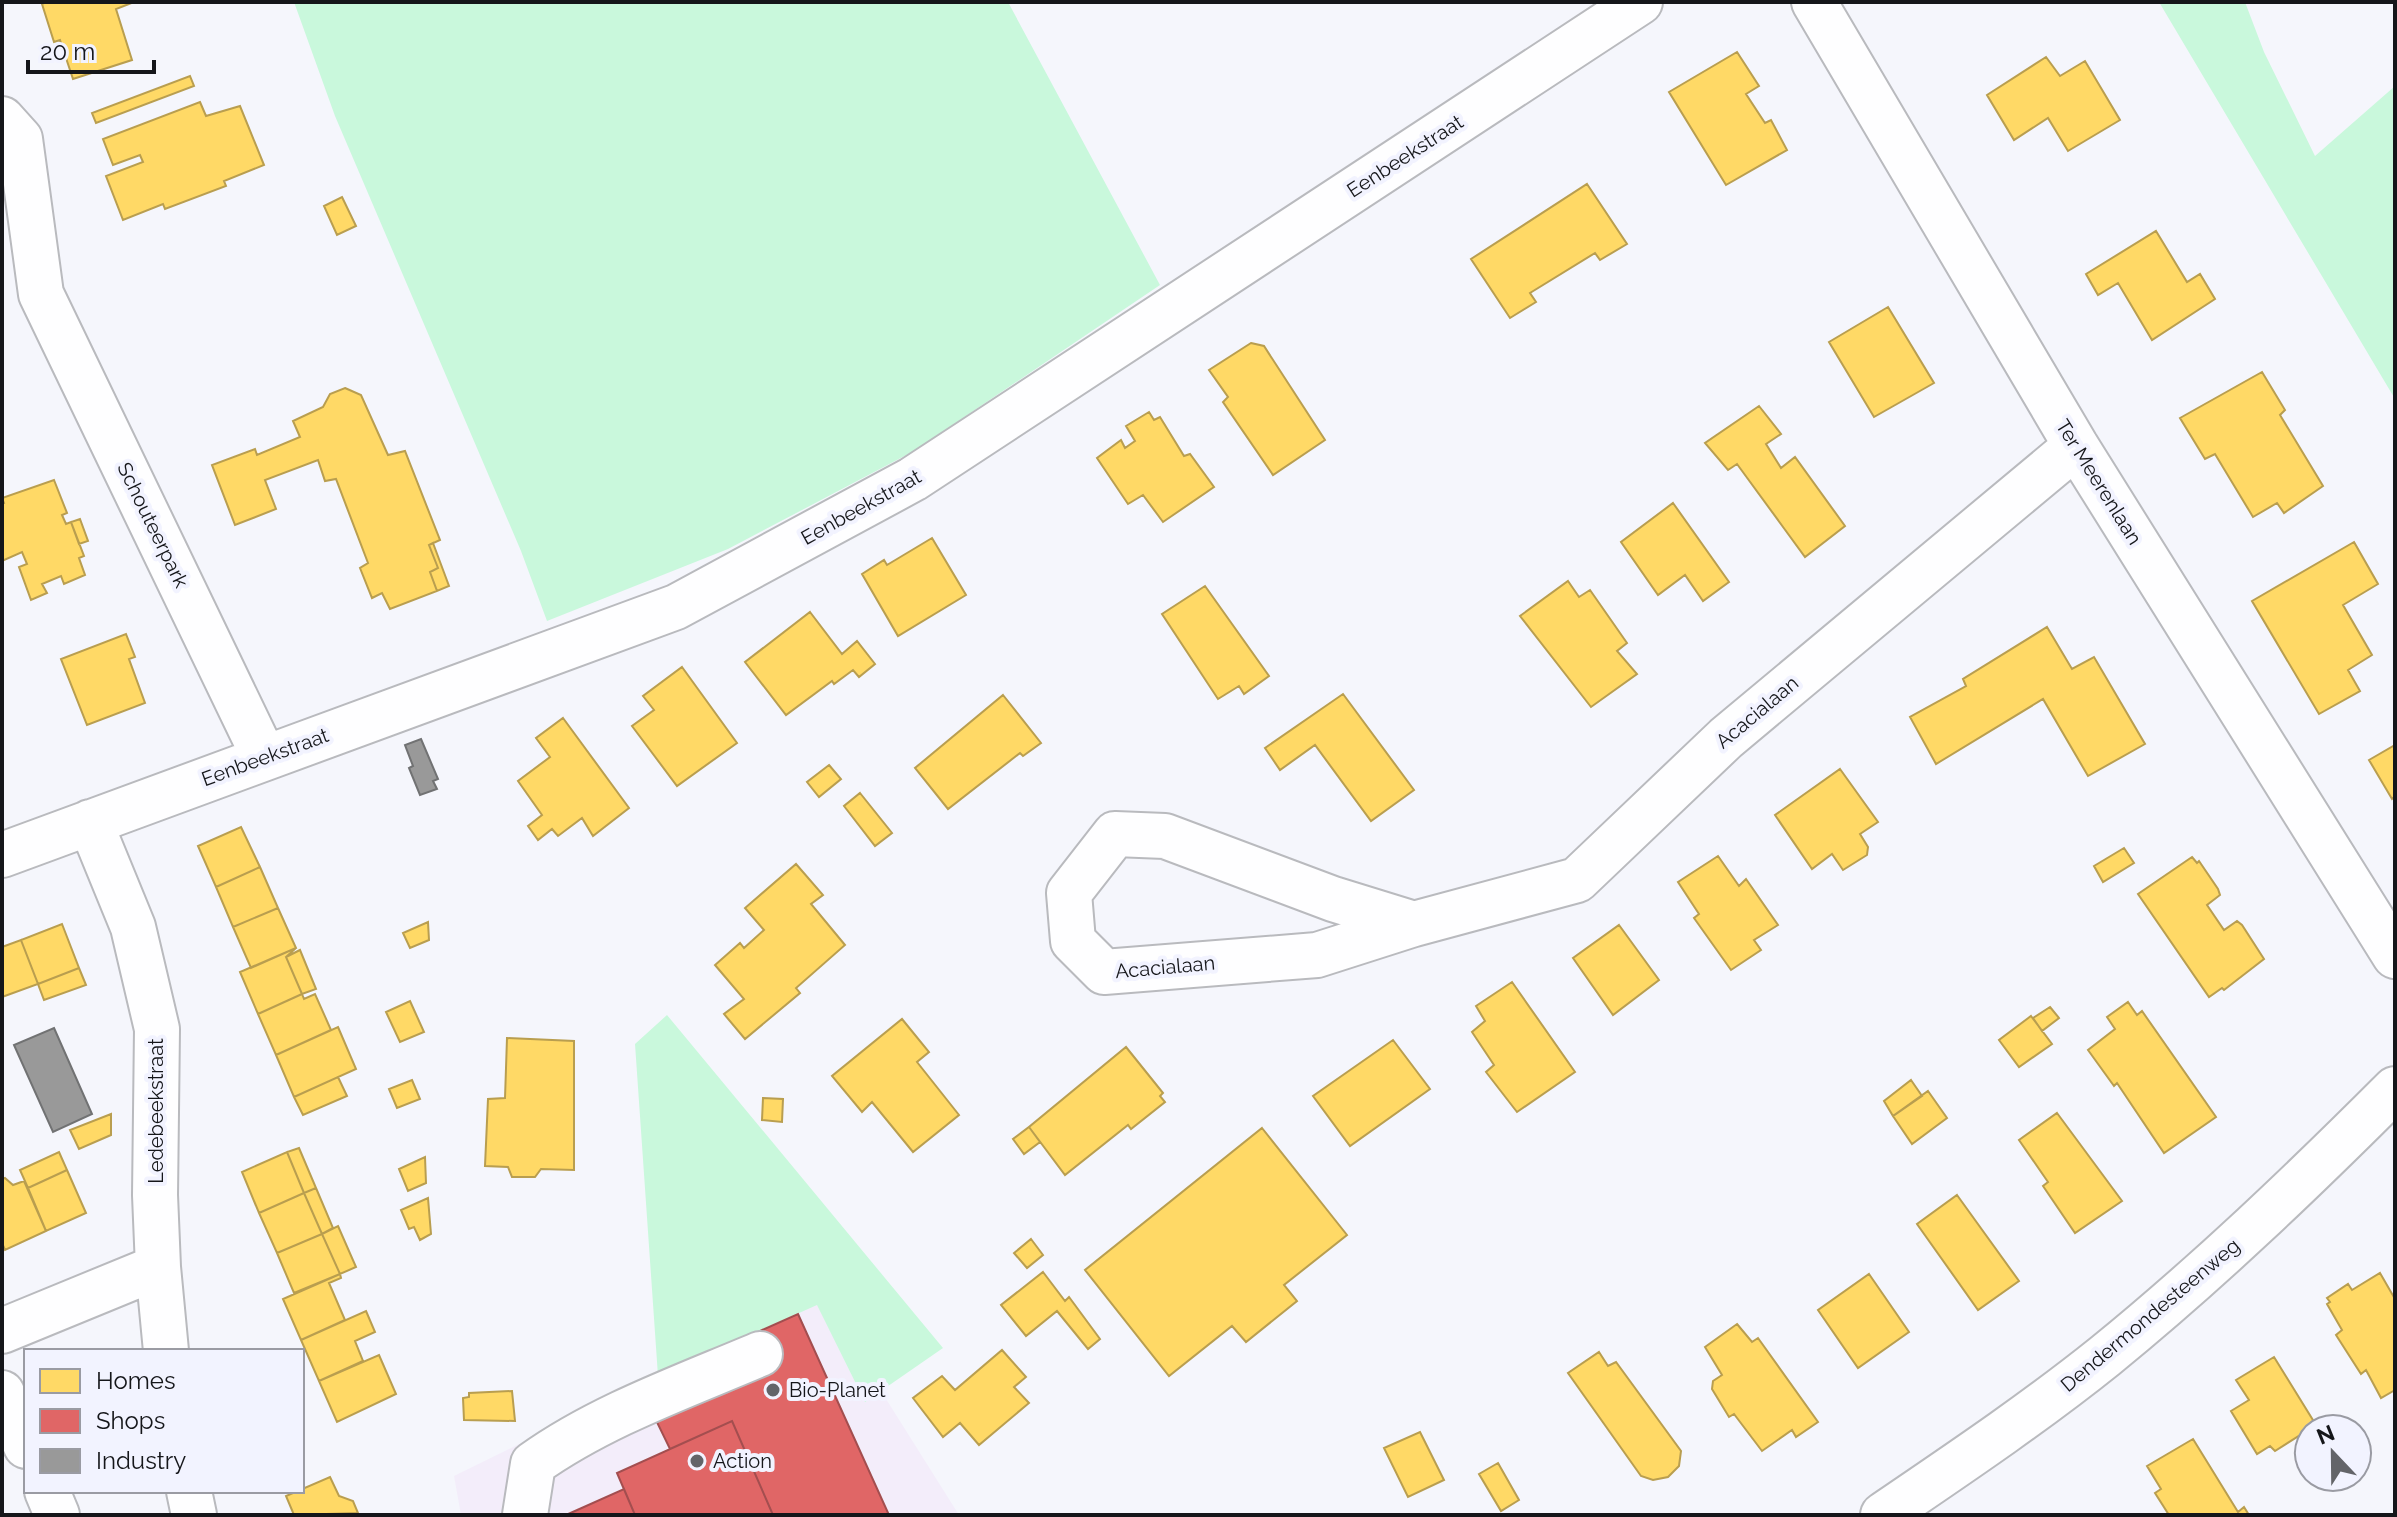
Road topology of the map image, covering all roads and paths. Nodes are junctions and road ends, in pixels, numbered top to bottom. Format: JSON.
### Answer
{"nodes":[{"id":1,"x":1640,"y":2,"type":"edge"},
{"id":2,"x":1814,"y":2,"type":"edge"},
{"id":3,"x":2,"y":119,"type":"edge"},
{"id":4,"x":2,"y":237,"type":"edge"},
{"id":5,"x":41,"y":294,"type":"junction"},
{"id":6,"x":2076,"y":446,"type":"junction"},
{"id":7,"x":264,"y":757,"type":"junction"},
{"id":8,"x":90,"y":822,"type":"junction"},
{"id":9,"x":2,"y":855,"type":"edge"},
{"id":10,"x":1414,"y":924,"type":"junction"},
{"id":11,"x":2395,"y":956,"type":"edge"},
{"id":12,"x":2395,"y":1089,"type":"edge"},
{"id":13,"x":158,"y":1267,"type":"junction"},
{"id":14,"x":2,"y":1331,"type":"edge"},
{"id":15,"x":166,"y":1349,"type":"edge"},
{"id":16,"x":760,"y":1354,"type":"dead end"},
{"id":17,"x":2,"y":1393,"type":"edge"},
{"id":18,"x":24,"y":1442,"type":"edge"},
{"id":19,"x":48,"y":1493,"type":"edge"},
{"id":20,"x":189,"y":1493,"type":"edge"},
{"id":21,"x":57,"y":1515,"type":"edge"},
{"id":22,"x":194,"y":1515,"type":"edge"},
{"id":23,"x":525,"y":1515,"type":"edge"},
{"id":24,"x":1883,"y":1515,"type":"edge"}],
"edges":[{"from":1,"to":7,"type":"street","name":"Eenbeekstraat"},
{"from":2,"to":6,"type":"street","name":"Ter Meerenlaan"},
{"from":3,"to":5,"type":"street","name":"Schouteerpark"},
{"from":4,"to":5,"type":"street","name":"Schouteerpark"},
{"from":5,"to":7,"type":"street","name":"Schouteerpark"},
{"from":6,"to":10,"type":"street","name":"Acacialaan"},
{"from":6,"to":11,"type":"street","name":"Ter Meerenlaan"},
{"from":7,"to":8,"type":"street","name":"Eenbeekstraat"},
{"from":8,"to":9,"type":"street","name":"Eenbeekstraat"},
{"from":8,"to":13,"type":"street","name":"Ledebeekstraat"},
{"from":10,"to":10,"type":"street","name":"Acacialaan"},
{"from":12,"to":24,"type":"street","name":"Dendermondesteenweg"},
{"from":13,"to":14,"type":"street"},
{"from":13,"to":15,"type":"street","name":"Ledebeekstraat"},
{"from":16,"to":23,"type":"street"},
{"from":17,"to":18,"type":"street"},
{"from":19,"to":21,"type":"street"},
{"from":20,"to":22,"type":"street"}]}
